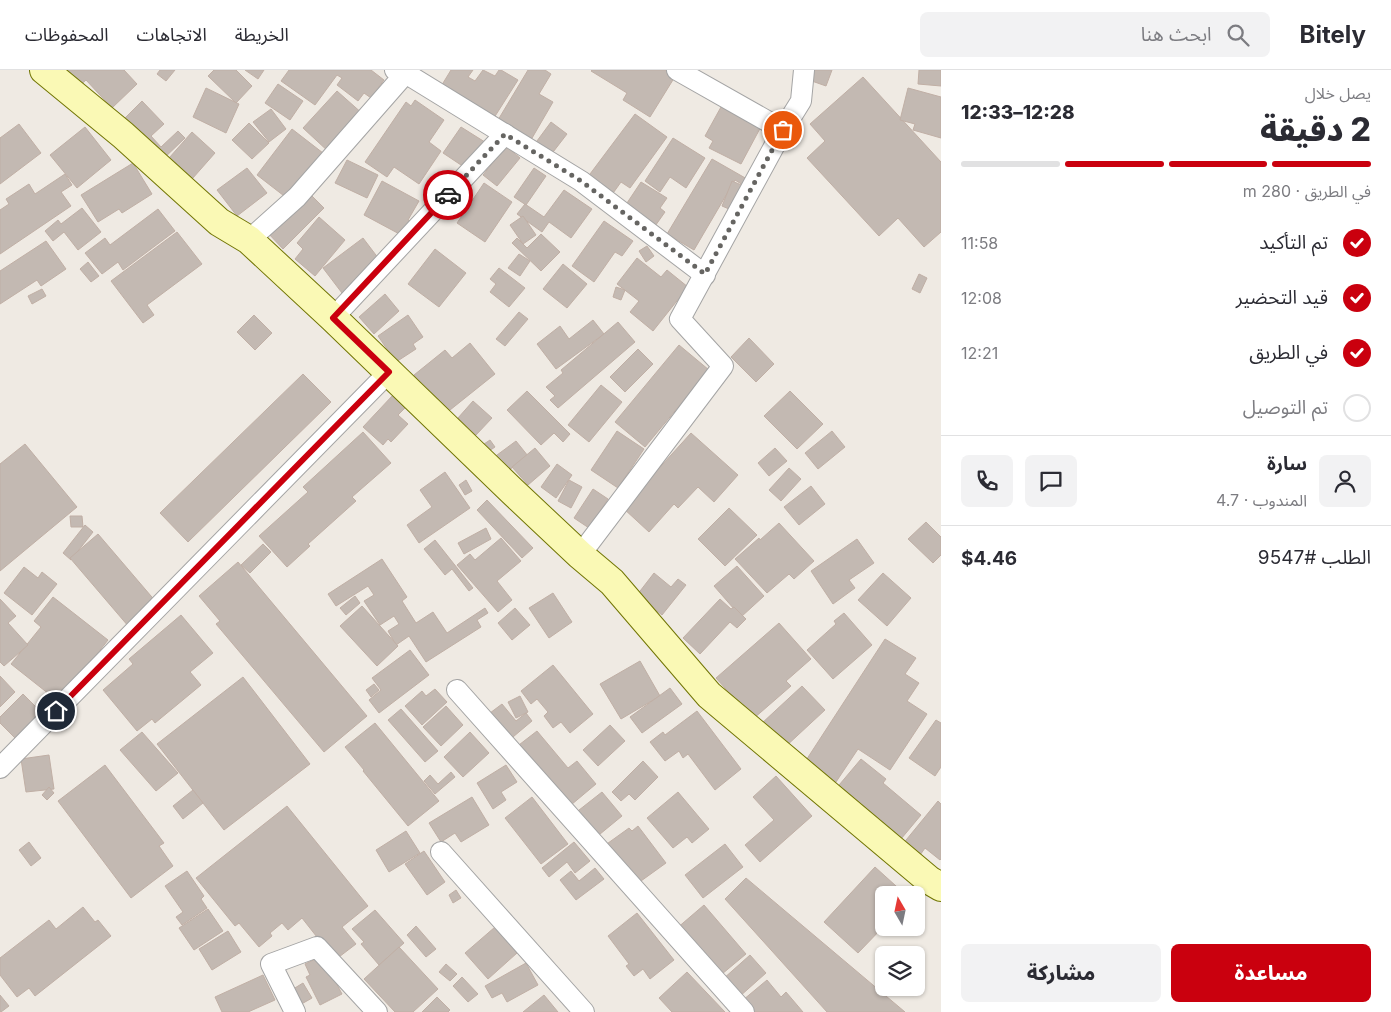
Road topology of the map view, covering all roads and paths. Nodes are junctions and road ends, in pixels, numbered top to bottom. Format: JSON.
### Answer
{"nodes":[{"id":1,"x":44,"y":70,"type":"edge"},
{"id":2,"x":677,"y":70,"type":"edge"},
{"id":3,"x":804,"y":70,"type":"edge"},
{"id":4,"x":399,"y":73,"type":"edge"},
{"id":5,"x":783,"y":130,"type":"junction"},
{"id":6,"x":505,"y":134,"type":"junction"},
{"id":7,"x":249,"y":240,"type":"junction"},
{"id":8,"x":705,"y":274,"type":"junction"},
{"id":9,"x":333,"y":318,"type":"junction"},
{"id":10,"x":389,"y":372,"type":"junction"},
{"id":11,"x":580,"y":555,"type":"junction"},
{"id":12,"x":457,"y":690,"type":"dead end"},
{"id":13,"x":0,"y":768,"type":"edge"},
{"id":14,"x":440,"y":852,"type":"dead end"},
{"id":15,"x":941,"y":887,"type":"edge"},
{"id":16,"x":295,"y":1012,"type":"edge"},
{"id":17,"x":377,"y":1012,"type":"edge"},
{"id":18,"x":584,"y":1012,"type":"edge"},
{"id":19,"x":744,"y":1012,"type":"edge"}],
"edges":[{"from":1,"to":7,"type":"main road"},
{"from":2,"to":5,"type":"street"},
{"from":3,"to":5,"type":"street"},
{"from":4,"to":6,"type":"street"},
{"from":4,"to":7,"type":"street"},
{"from":5,"to":8,"type":"street"},
{"from":6,"to":8,"type":"street"},
{"from":6,"to":9,"type":"street"},
{"from":7,"to":9,"type":"main road"},
{"from":8,"to":11,"type":"street"},
{"from":9,"to":10,"type":"main road"},
{"from":10,"to":11,"type":"main road"},
{"from":10,"to":13,"type":"street"},
{"from":11,"to":15,"type":"main road"},
{"from":12,"to":19,"type":"street"},
{"from":14,"to":18,"type":"street"},
{"from":16,"to":17,"type":"street"}]}
